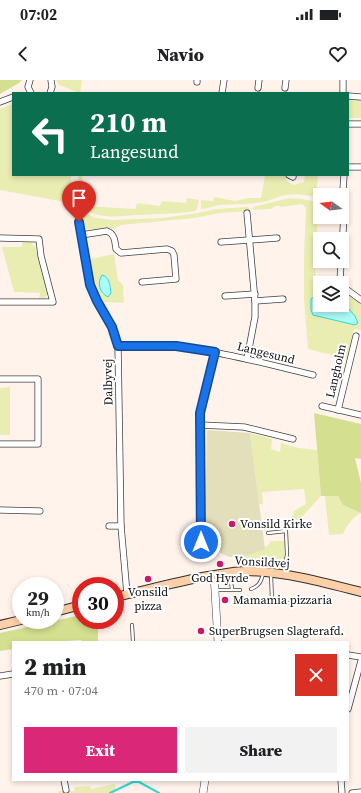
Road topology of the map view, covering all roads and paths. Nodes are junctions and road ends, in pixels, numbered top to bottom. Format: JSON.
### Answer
{"nodes":[{"id":1,"x":30,"y":80,"type":"edge"},
{"id":2,"x":51,"y":80,"type":"edge"},
{"id":3,"x":224,"y":80,"type":"edge"},
{"id":4,"x":259,"y":80,"type":"edge"},
{"id":5,"x":286,"y":80,"type":"edge"},
{"id":6,"x":343,"y":80,"type":"edge"},
{"id":7,"x":258,"y":88,"type":"dead end"},
{"id":8,"x":285,"y":88,"type":"dead end"},
{"id":9,"x":30,"y":92,"type":"edge"},
{"id":10,"x":52,"y":92,"type":"edge"},
{"id":11,"x":222,"y":92,"type":"edge"},
{"id":12,"x":343,"y":92,"type":"edge"},
{"id":13,"x":349,"y":96,"type":"edge"},
{"id":14,"x":361,"y":96,"type":"edge"},
{"id":15,"x":12,"y":97,"type":"edge"},
{"id":16,"x":0,"y":102,"type":"edge"},
{"id":17,"x":349,"y":124,"type":"edge"},
{"id":18,"x":361,"y":124,"type":"edge"},
{"id":19,"x":349,"y":167,"type":"edge"},
{"id":20,"x":361,"y":167,"type":"edge"},
{"id":21,"x":344,"y":176,"type":"edge"},
{"id":22,"x":343,"y":188,"type":"edge"},
{"id":23,"x":247,"y":213,"type":"dead end"},
{"id":24,"x":79,"y":222,"type":"dead end"},
{"id":25,"x":81,"y":235,"type":"junction"},
{"id":26,"x":0,"y":238,"type":"edge"},
{"id":27,"x":277,"y":238,"type":"dead end"},
{"id":28,"x":250,"y":240,"type":"junction"},
{"id":29,"x":221,"y":242,"type":"dead end"},
{"id":30,"x":142,"y":282,"type":"dead end"},
{"id":31,"x":349,"y":291,"type":"edge"},
{"id":32,"x":254,"y":294,"type":"junction"},
{"id":33,"x":225,"y":296,"type":"dead end"},
{"id":34,"x":283,"y":299,"type":"dead end"},
{"id":35,"x":361,"y":300,"type":"edge"},
{"id":36,"x":255,"y":301,"type":"junction"},
{"id":37,"x":0,"y":302,"type":"edge"},
{"id":38,"x":356,"y":336,"type":"dead end"},
{"id":39,"x":118,"y":346,"type":"junction"},
{"id":40,"x":215,"y":352,"type":"junction"},
{"id":41,"x":247,"y":359,"type":"junction"},
{"id":42,"x":313,"y":376,"type":"dead end"},
{"id":43,"x":0,"y":379,"type":"edge"},
{"id":44,"x":322,"y":406,"type":"dead end"},
{"id":45,"x":338,"y":410,"type":"junction"},
{"id":46,"x":361,"y":415,"type":"edge"},
{"id":47,"x":200,"y":425,"type":"junction"},
{"id":48,"x":293,"y":439,"type":"dead end"},
{"id":49,"x":0,"y":444,"type":"edge"},
{"id":50,"x":0,"y":510,"type":"edge"},
{"id":51,"x":40,"y":510,"type":"dead end"},
{"id":52,"x":109,"y":526,"type":"dead end"},
{"id":53,"x":121,"y":526,"type":"junction"},
{"id":54,"x":268,"y":533,"type":"dead end"},
{"id":55,"x":201,"y":556,"type":"dead end"},
{"id":56,"x":230,"y":572,"type":"junction"},
{"id":57,"x":267,"y":572,"type":"junction"},
{"id":58,"x":284,"y":574,"type":"junction"},
{"id":59,"x":214,"y":575,"type":"junction"},
{"id":60,"x":232,"y":589,"type":"junction"},
{"id":61,"x":250,"y":589,"type":"dead end"},
{"id":62,"x":216,"y":590,"type":"junction"},
{"id":63,"x":240,"y":590,"type":"dead end"},
{"id":64,"x":361,"y":592,"type":"edge"},
{"id":65,"x":127,"y":594,"type":"junction"},
{"id":66,"x":124,"y":595,"type":"edge"},
{"id":67,"x":289,"y":603,"type":"dead end"},
{"id":68,"x":12,"y":622,"type":"edge"},
{"id":69,"x":0,"y":625,"type":"edge"},
{"id":70,"x":132,"y":625,"type":"dead end"},
{"id":71,"x":133,"y":641,"type":"edge"},
{"id":72,"x":218,"y":641,"type":"edge"},
{"id":73,"x":349,"y":655,"type":"edge"},
{"id":74,"x":361,"y":658,"type":"edge"},
{"id":75,"x":361,"y":661,"type":"edge"},
{"id":76,"x":360,"y":673,"type":"edge"},
{"id":77,"x":12,"y":674,"type":"edge"},
{"id":78,"x":0,"y":676,"type":"edge"},
{"id":79,"x":349,"y":706,"type":"edge"},
{"id":80,"x":64,"y":781,"type":"edge"},
{"id":81,"x":205,"y":781,"type":"edge"},
{"id":82,"x":342,"y":781,"type":"edge"},
{"id":83,"x":66,"y":790,"type":"dead end"},
{"id":84,"x":361,"y":792,"type":"edge"},
{"id":85,"x":203,"y":793,"type":"edge"},
{"id":86,"x":342,"y":793,"type":"edge"},
{"id":87,"x":352,"y":793,"type":"edge"}],
"edges":[{"from":1,"to":9,"type":"street"},
{"from":2,"to":10,"type":"street"},
{"from":3,"to":11,"type":"street"},
{"from":4,"to":7,"type":"street"},
{"from":5,"to":8,"type":"street"},
{"from":6,"to":12,"type":"street"},
{"from":13,"to":14,"type":"street"},
{"from":15,"to":16,"type":"street"},
{"from":17,"to":18,"type":"street"},
{"from":19,"to":20,"type":"street"},
{"from":21,"to":22,"type":"street"},
{"from":23,"to":28,"type":"street"},
{"from":24,"to":25,"type":"street","name":"Dalbyvej"},
{"from":25,"to":30,"type":"street"},
{"from":25,"to":39,"type":"street","name":"Dalbyvej"},
{"from":26,"to":37,"type":"street"},
{"from":27,"to":28,"type":"street"},
{"from":28,"to":29,"type":"street"},
{"from":28,"to":32,"type":"street"},
{"from":31,"to":35,"type":"street"},
{"from":32,"to":33,"type":"street"},
{"from":32,"to":36,"type":"street"},
{"from":34,"to":36,"type":"street"},
{"from":36,"to":41,"type":"street"},
{"from":38,"to":45,"type":"street","name":"Langholm"},
{"from":39,"to":40,"type":"street","name":"Langesund"},
{"from":39,"to":53,"type":"street","name":"Dalbyvej"},
{"from":40,"to":41,"type":"street","name":"Langesund"},
{"from":40,"to":47,"type":"street"},
{"from":41,"to":42,"type":"street","name":"Langesund"},
{"from":43,"to":49,"type":"street"},
{"from":44,"to":45,"type":"street","name":"Langholm"},
{"from":45,"to":46,"type":"street","name":"Langholm"},
{"from":47,"to":48,"type":"street"},
{"from":47,"to":55,"type":"street"},
{"from":50,"to":51,"type":"street"},
{"from":52,"to":53,"type":"street"},
{"from":53,"to":65,"type":"street","name":"Dalbyvej"},
{"from":54,"to":58,"type":"lane"},
{"from":56,"to":57,"type":"main road","name":"Vonsildvej"},
{"from":56,"to":59,"type":"main road","name":"Vonsildvej"},
{"from":56,"to":60,"type":"lane"},
{"from":57,"to":58,"type":"main road","name":"Vonsildvej"},
{"from":57,"to":61,"type":"lane"},
{"from":57,"to":67,"type":"lane"},
{"from":58,"to":64,"type":"main road","name":"Vonsildvej"},
{"from":59,"to":62,"type":"street"},
{"from":59,"to":65,"type":"main road","name":"Vonsildvej"},
{"from":60,"to":62,"type":"lane"},
{"from":60,"to":63,"type":"lane"},
{"from":62,"to":72,"type":"street"},
{"from":65,"to":66,"type":"main road","name":"Vonsildvej"},
{"from":68,"to":69,"type":"main road"},
{"from":70,"to":71,"type":"lane"},
{"from":73,"to":74,"type":"street"},
{"from":75,"to":76,"type":"street"},
{"from":76,"to":79,"type":"street"},
{"from":77,"to":78,"type":"street"},
{"from":80,"to":83,"type":"street"},
{"from":81,"to":85,"type":"street"},
{"from":82,"to":86,"type":"street"},
{"from":84,"to":87,"type":"street"}]}
